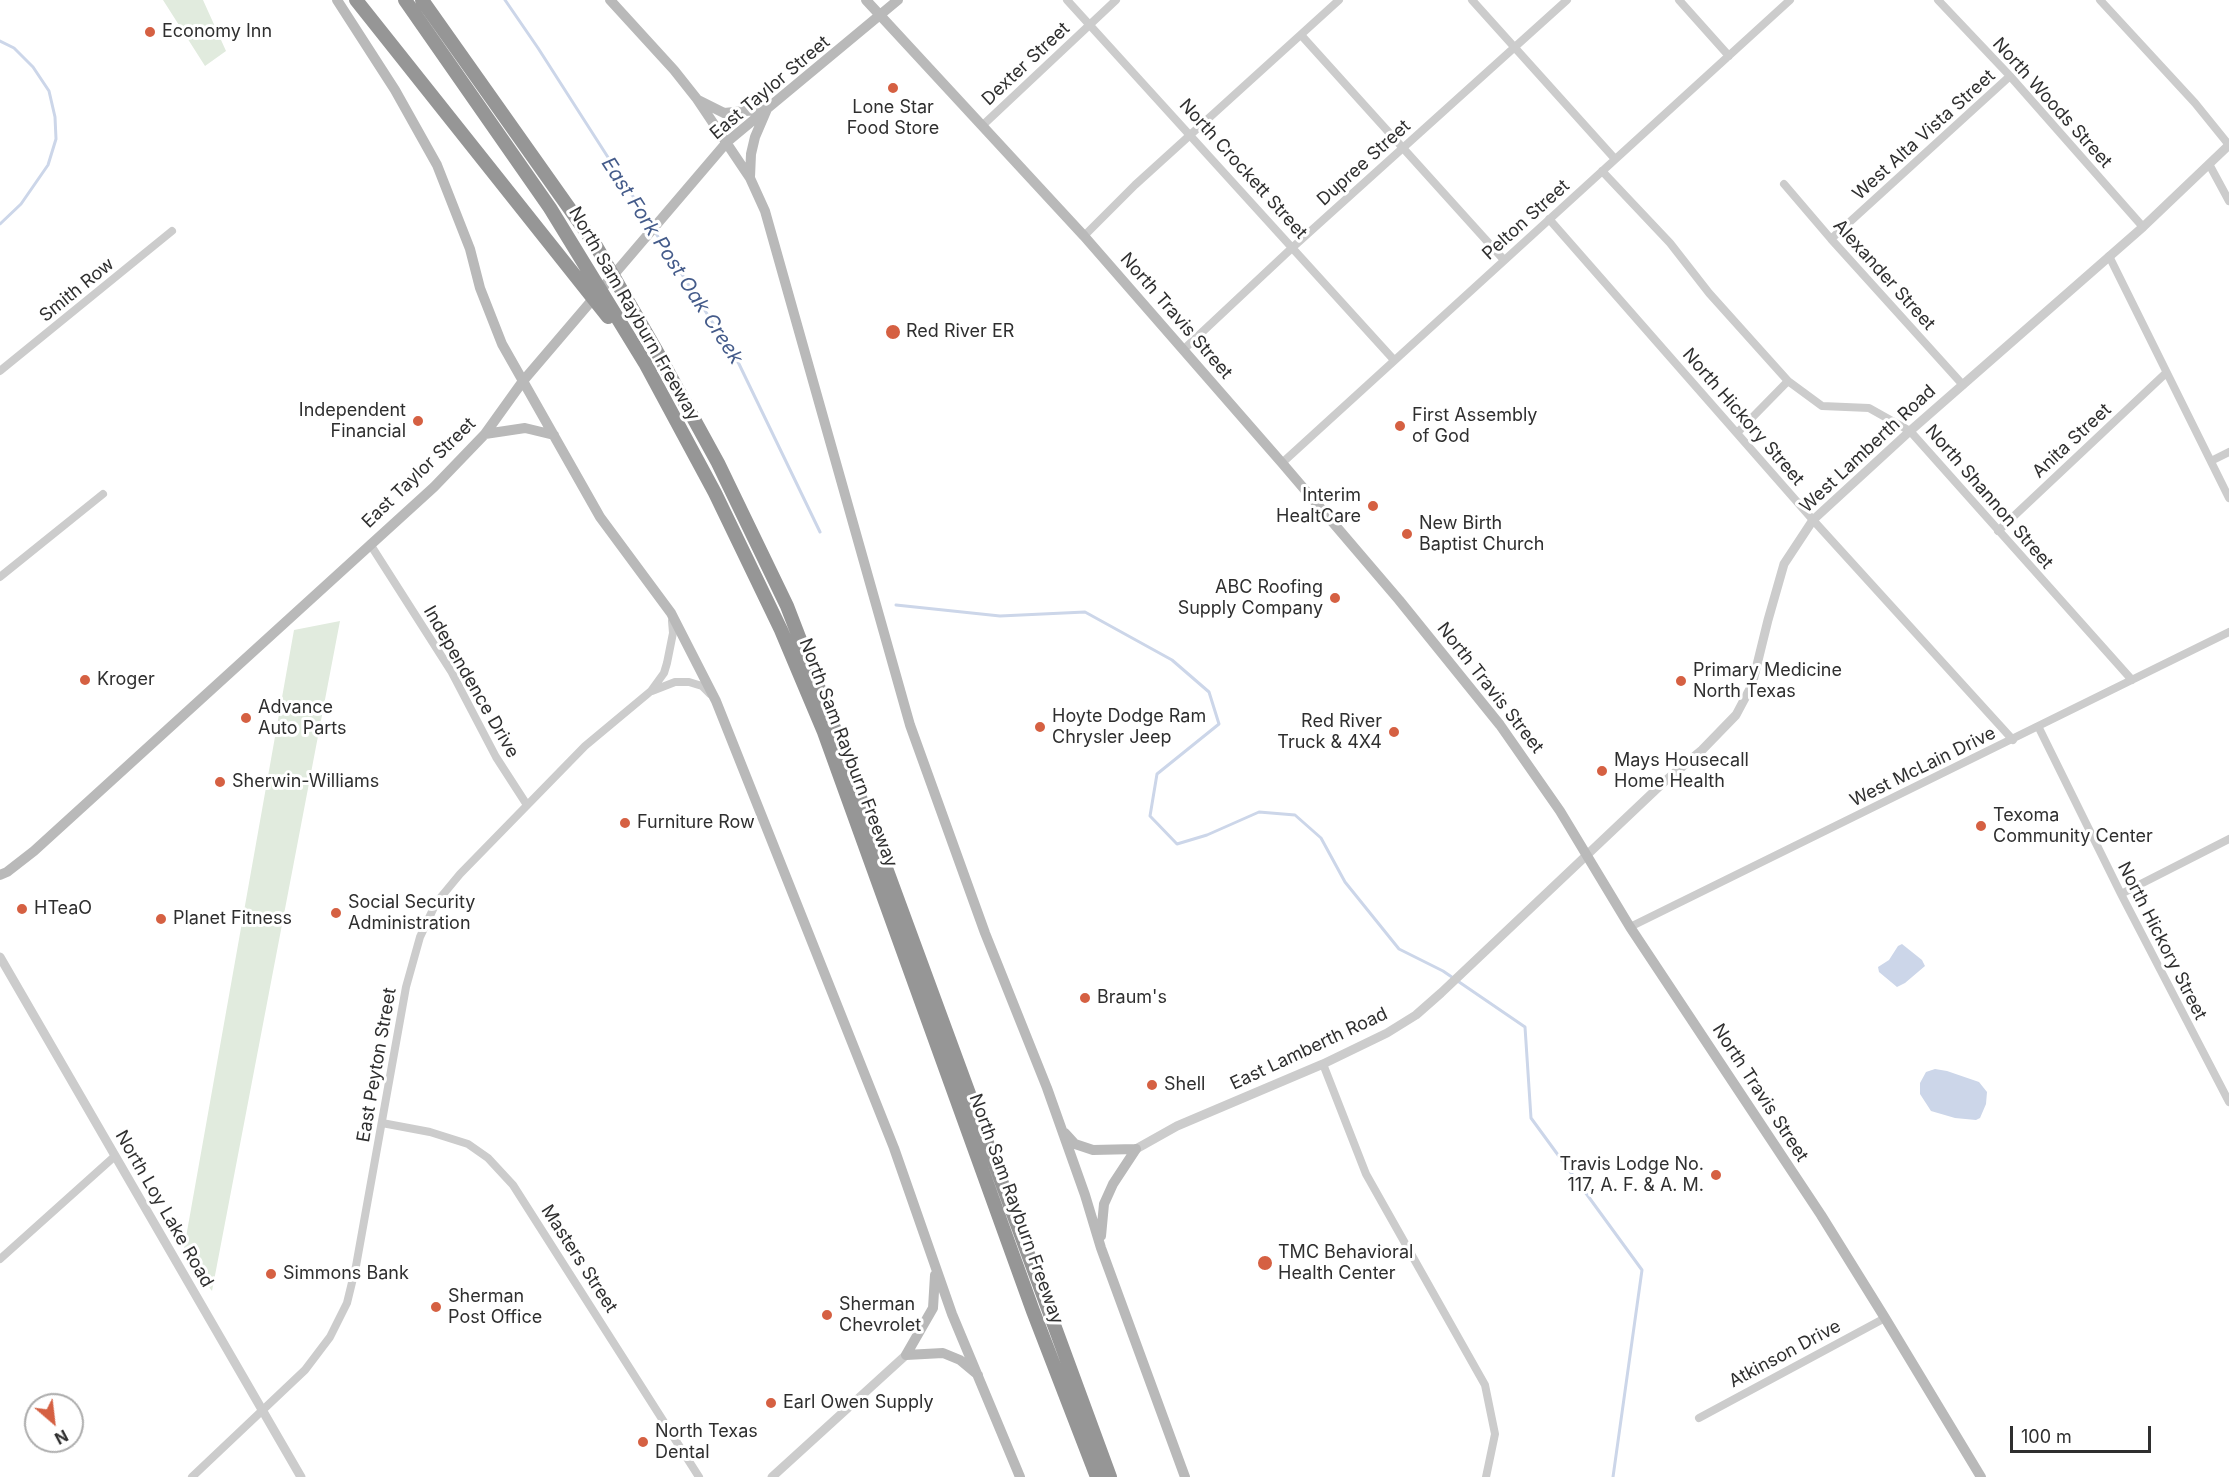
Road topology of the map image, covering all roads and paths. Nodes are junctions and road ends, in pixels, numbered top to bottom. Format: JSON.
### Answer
{"nodes":[{"id":1,"x":337,"y":0,"type":"edge"},
{"id":2,"x":356,"y":0,"type":"edge"},
{"id":3,"x":405,"y":0,"type":"edge"},
{"id":4,"x":422,"y":0,"type":"edge"},
{"id":5,"x":610,"y":0,"type":"edge"},
{"id":6,"x":866,"y":0,"type":"edge"},
{"id":7,"x":898,"y":0,"type":"edge"},
{"id":8,"x":1067,"y":0,"type":"edge"},
{"id":9,"x":1116,"y":0,"type":"edge"},
{"id":10,"x":1339,"y":0,"type":"edge"},
{"id":11,"x":1472,"y":0,"type":"edge"},
{"id":12,"x":1567,"y":0,"type":"edge"},
{"id":13,"x":1679,"y":0,"type":"edge"},
{"id":14,"x":1790,"y":0,"type":"edge"},
{"id":15,"x":1938,"y":0,"type":"edge"},
{"id":16,"x":2100,"y":0,"type":"edge"},
{"id":17,"x":881,"y":16,"type":"junction"},
{"id":18,"x":1089,"y":25,"type":"junction"},
{"id":19,"x":1301,"y":35,"type":"junction"},
{"id":20,"x":1514,"y":47,"type":"junction"},
{"id":21,"x":1729,"y":56,"type":"junction"},
{"id":22,"x":2010,"y":76,"type":"junction"},
{"id":23,"x":697,"y":99,"type":"junction"},
{"id":24,"x":767,"y":109,"type":"junction"},
{"id":25,"x":983,"y":125,"type":"junction"},
{"id":26,"x":1191,"y":134,"type":"junction"},
{"id":27,"x":727,"y":142,"type":"junction"},
{"id":28,"x":2229,"y":145,"type":"edge"},
{"id":29,"x":1403,"y":147,"type":"junction"},
{"id":30,"x":1615,"y":159,"type":"junction"},
{"id":31,"x":2209,"y":164,"type":"junction"},
{"id":32,"x":1602,"y":171,"type":"junction"},
{"id":33,"x":750,"y":178,"type":"junction"},
{"id":34,"x":1784,"y":184,"type":"dead end"},
{"id":35,"x":2229,"y":201,"type":"edge"},
{"id":36,"x":1549,"y":219,"type":"junction"},
{"id":37,"x":2143,"y":227,"type":"junction"},
{"id":38,"x":172,"y":231,"type":"dead end"},
{"id":39,"x":1084,"y":236,"type":"junction"},
{"id":40,"x":1831,"y":239,"type":"junction"},
{"id":41,"x":1293,"y":248,"type":"junction"},
{"id":42,"x":2109,"y":256,"type":"junction"},
{"id":43,"x":1504,"y":260,"type":"junction"},
{"id":44,"x":1183,"y":350,"type":"junction"},
{"id":45,"x":1394,"y":360,"type":"junction"},
{"id":46,"x":645,"y":363,"type":"junction"},
{"id":47,"x":0,"y":371,"type":"edge"},
{"id":48,"x":2166,"y":373,"type":"junction"},
{"id":49,"x":523,"y":381,"type":"junction"},
{"id":50,"x":1788,"y":381,"type":"junction"},
{"id":51,"x":1963,"y":385,"type":"junction"},
{"id":52,"x":1910,"y":431,"type":"junction"},
{"id":53,"x":1737,"y":433,"type":"junction"},
{"id":54,"x":485,"y":434,"type":"junction"},
{"id":55,"x":554,"y":435,"type":"junction"},
{"id":56,"x":2229,"y":452,"type":"edge"},
{"id":57,"x":2211,"y":461,"type":"junction"},
{"id":58,"x":1282,"y":463,"type":"junction"},
{"id":59,"x":103,"y":494,"type":"dead end"},
{"id":60,"x":2229,"y":498,"type":"edge"},
{"id":61,"x":1813,"y":520,"type":"junction"},
{"id":62,"x":1998,"y":531,"type":"junction"},
{"id":63,"x":370,"y":544,"type":"junction"},
{"id":64,"x":0,"y":577,"type":"edge"},
{"id":65,"x":671,"y":613,"type":"junction"},
{"id":66,"x":2229,"y":633,"type":"edge"},
{"id":67,"x":2132,"y":680,"type":"junction"},
{"id":68,"x":651,"y":691,"type":"junction"},
{"id":69,"x":716,"y":701,"type":"junction"},
{"id":70,"x":2039,"y":728,"type":"junction"},
{"id":71,"x":2013,"y":740,"type":"junction"},
{"id":72,"x":527,"y":805,"type":"junction"},
{"id":73,"x":2229,"y":839,"type":"edge"},
{"id":74,"x":1585,"y":856,"type":"junction"},
{"id":75,"x":0,"y":875,"type":"edge"},
{"id":76,"x":2121,"y":894,"type":"junction"},
{"id":77,"x":1630,"y":927,"type":"junction"},
{"id":78,"x":0,"y":957,"type":"edge"},
{"id":79,"x":1323,"y":1064,"type":"junction"},
{"id":80,"x":2229,"y":1102,"type":"edge"},
{"id":81,"x":382,"y":1123,"type":"junction"},
{"id":82,"x":1061,"y":1129,"type":"junction"},
{"id":83,"x":1136,"y":1149,"type":"junction"},
{"id":84,"x":115,"y":1156,"type":"junction"},
{"id":85,"x":1101,"y":1248,"type":"junction"},
{"id":86,"x":0,"y":1259,"type":"edge"},
{"id":87,"x":935,"y":1267,"type":"junction"},
{"id":88,"x":1885,"y":1318,"type":"junction"},
{"id":89,"x":906,"y":1355,"type":"junction"},
{"id":90,"x":979,"y":1375,"type":"junction"},
{"id":91,"x":261,"y":1410,"type":"junction"},
{"id":92,"x":1700,"y":1418,"type":"dead end"},
{"id":93,"x":192,"y":1477,"type":"edge"},
{"id":94,"x":301,"y":1477,"type":"edge"},
{"id":95,"x":699,"y":1477,"type":"edge"},
{"id":96,"x":772,"y":1477,"type":"edge"},
{"id":97,"x":1020,"y":1477,"type":"edge"},
{"id":98,"x":1097,"y":1477,"type":"edge"},
{"id":99,"x":1110,"y":1477,"type":"edge"},
{"id":100,"x":1185,"y":1477,"type":"edge"},
{"id":101,"x":1486,"y":1477,"type":"edge"},
{"id":102,"x":1981,"y":1477,"type":"edge"}],
"edges":[{"from":1,"to":49,"type":"main road"},
{"from":2,"to":46,"type":"highway"},
{"from":3,"to":46,"type":"highway","name":"North Sam Rayburn Freeway"},
{"from":4,"to":99,"type":"highway","name":"North Sam Rayburn Freeway"},
{"from":5,"to":23,"type":"main road"},
{"from":6,"to":17,"type":"main road","name":"North Travis Street"},
{"from":7,"to":17,"type":"main road","name":"East Taylor Street"},
{"from":8,"to":18,"type":"street","name":"North Crockett Street"},
{"from":9,"to":18,"type":"street","name":"Dexter Street"},
{"from":10,"to":19,"type":"street"},
{"from":11,"to":20,"type":"street"},
{"from":12,"to":20,"type":"street","name":"Dupree Street"},
{"from":13,"to":21,"type":"street"},
{"from":14,"to":21,"type":"street","name":"Pelton Street"},
{"from":15,"to":22,"type":"street","name":"North Woods Street"},
{"from":16,"to":28,"type":"street"},
{"from":17,"to":24,"type":"main road","name":"East Taylor Street"},
{"from":17,"to":25,"type":"main road","name":"North Travis Street"},
{"from":18,"to":25,"type":"street","name":"Dexter Street"},
{"from":18,"to":26,"type":"street","name":"North Crockett Street"},
{"from":19,"to":26,"type":"street"},
{"from":19,"to":29,"type":"street"},
{"from":20,"to":29,"type":"street","name":"Dupree Street"},
{"from":20,"to":30,"type":"street"},
{"from":21,"to":30,"type":"street","name":"Pelton Street"},
{"from":22,"to":37,"type":"street","name":"North Woods Street"},
{"from":22,"to":40,"type":"street","name":"West Alta Vista Street"},
{"from":23,"to":24,"type":"main road"},
{"from":23,"to":27,"type":"main road"},
{"from":24,"to":27,"type":"main road","name":"East Taylor Street"},
{"from":24,"to":33,"type":"main road"},
{"from":25,"to":39,"type":"main road","name":"North Travis Street"},
{"from":26,"to":39,"type":"street"},
{"from":26,"to":41,"type":"street","name":"North Crockett Street"},
{"from":27,"to":33,"type":"main road"},
{"from":27,"to":49,"type":"main road","name":"East Taylor Street"},
{"from":28,"to":31,"type":"street","name":"West Lamberth Road"},
{"from":29,"to":41,"type":"street","name":"Dupree Street"},
{"from":29,"to":43,"type":"street"},
{"from":30,"to":32,"type":"street","name":"Pelton Street"},
{"from":31,"to":35,"type":"street"},
{"from":31,"to":37,"type":"street","name":"West Lamberth Road"},
{"from":32,"to":36,"type":"street","name":"Pelton Street"},
{"from":32,"to":50,"type":"street","name":"North Shannon Street"},
{"from":33,"to":82,"type":"main road"},
{"from":34,"to":40,"type":"street","name":"Alexander Street"},
{"from":36,"to":43,"type":"street","name":"Pelton Street"},
{"from":36,"to":53,"type":"street","name":"North Hickory Street"},
{"from":37,"to":42,"type":"street","name":"West Lamberth Road"},
{"from":38,"to":47,"type":"street","name":"Smith Row"},
{"from":39,"to":44,"type":"main road","name":"North Travis Street"},
{"from":40,"to":51,"type":"street","name":"Alexander Street"},
{"from":41,"to":44,"type":"street","name":"Dupree Street"},
{"from":41,"to":45,"type":"street","name":"North Crockett Street"},
{"from":42,"to":48,"type":"street"},
{"from":42,"to":51,"type":"street","name":"West Lamberth Road"},
{"from":43,"to":45,"type":"street","name":"Pelton Street"},
{"from":44,"to":58,"type":"main road","name":"North Travis Street"},
{"from":45,"to":58,"type":"street","name":"Pelton Street"},
{"from":46,"to":98,"type":"highway","name":"North Sam Rayburn Freeway"},
{"from":48,"to":57,"type":"street"},
{"from":48,"to":62,"type":"street","name":"Anita Street"},
{"from":49,"to":54,"type":"main road","name":"East Taylor Street"},
{"from":49,"to":55,"type":"main road"},
{"from":50,"to":52,"type":"street","name":"North Shannon Street"},
{"from":50,"to":53,"type":"street"},
{"from":51,"to":52,"type":"street","name":"West Lamberth Road"},
{"from":52,"to":61,"type":"street","name":"West Lamberth Road"},
{"from":52,"to":62,"type":"street","name":"North Shannon Street"},
{"from":53,"to":61,"type":"street","name":"North Hickory Street"},
{"from":54,"to":55,"type":"main road"},
{"from":54,"to":63,"type":"main road","name":"East Taylor Street"},
{"from":55,"to":65,"type":"main road"},
{"from":56,"to":57,"type":"street"},
{"from":57,"to":60,"type":"street"},
{"from":58,"to":74,"type":"main road","name":"North Travis Street"},
{"from":59,"to":64,"type":"street"},
{"from":61,"to":71,"type":"street","name":"North Hickory Street"},
{"from":61,"to":74,"type":"street","name":"West Lamberth Road"},
{"from":62,"to":67,"type":"street","name":"North Shannon Street"},
{"from":63,"to":72,"type":"street","name":"Independence Drive"},
{"from":63,"to":75,"type":"main road","name":"East Taylor Street"},
{"from":65,"to":68,"type":"street","name":"East Peyton Street"},
{"from":65,"to":69,"type":"main road"},
{"from":66,"to":67,"type":"street","name":"West McLain Drive"},
{"from":67,"to":70,"type":"street","name":"West McLain Drive"},
{"from":68,"to":69,"type":"street","name":"East Peyton Street"},
{"from":68,"to":72,"type":"street","name":"East Peyton Street"},
{"from":69,"to":87,"type":"main road"},
{"from":70,"to":71,"type":"street","name":"West McLain Drive"},
{"from":70,"to":76,"type":"street","name":"North Hickory Street"},
{"from":71,"to":77,"type":"street","name":"West McLain Drive"},
{"from":72,"to":81,"type":"street","name":"East Peyton Street"},
{"from":73,"to":76,"type":"street"},
{"from":74,"to":77,"type":"main road","name":"North Travis Street"},
{"from":74,"to":79,"type":"street","name":"East Lamberth Road"},
{"from":76,"to":80,"type":"street","name":"North Hickory Street"},
{"from":77,"to":88,"type":"main road","name":"North Travis Street"},
{"from":78,"to":84,"type":"street","name":"North Loy Lake Road"},
{"from":79,"to":83,"type":"street","name":"East Lamberth Road"},
{"from":79,"to":101,"type":"street"},
{"from":81,"to":91,"type":"street","name":"East Peyton Street"},
{"from":81,"to":95,"type":"street","name":"Masters Street"},
{"from":82,"to":83,"type":"main road"},
{"from":82,"to":85,"type":"main road"},
{"from":83,"to":85,"type":"main road"},
{"from":84,"to":86,"type":"street"},
{"from":84,"to":91,"type":"street","name":"North Loy Lake Road"},
{"from":85,"to":100,"type":"main road"},
{"from":87,"to":89,"type":"main road"},
{"from":87,"to":90,"type":"main road"},
{"from":88,"to":92,"type":"street","name":"Atkinson Drive"},
{"from":88,"to":102,"type":"main road","name":"North Travis Street"},
{"from":89,"to":90,"type":"main road"},
{"from":89,"to":96,"type":"street"},
{"from":90,"to":97,"type":"main road"},
{"from":91,"to":93,"type":"street","name":"East Peyton Street"},
{"from":91,"to":94,"type":"street","name":"North Loy Lake Road"}]}
